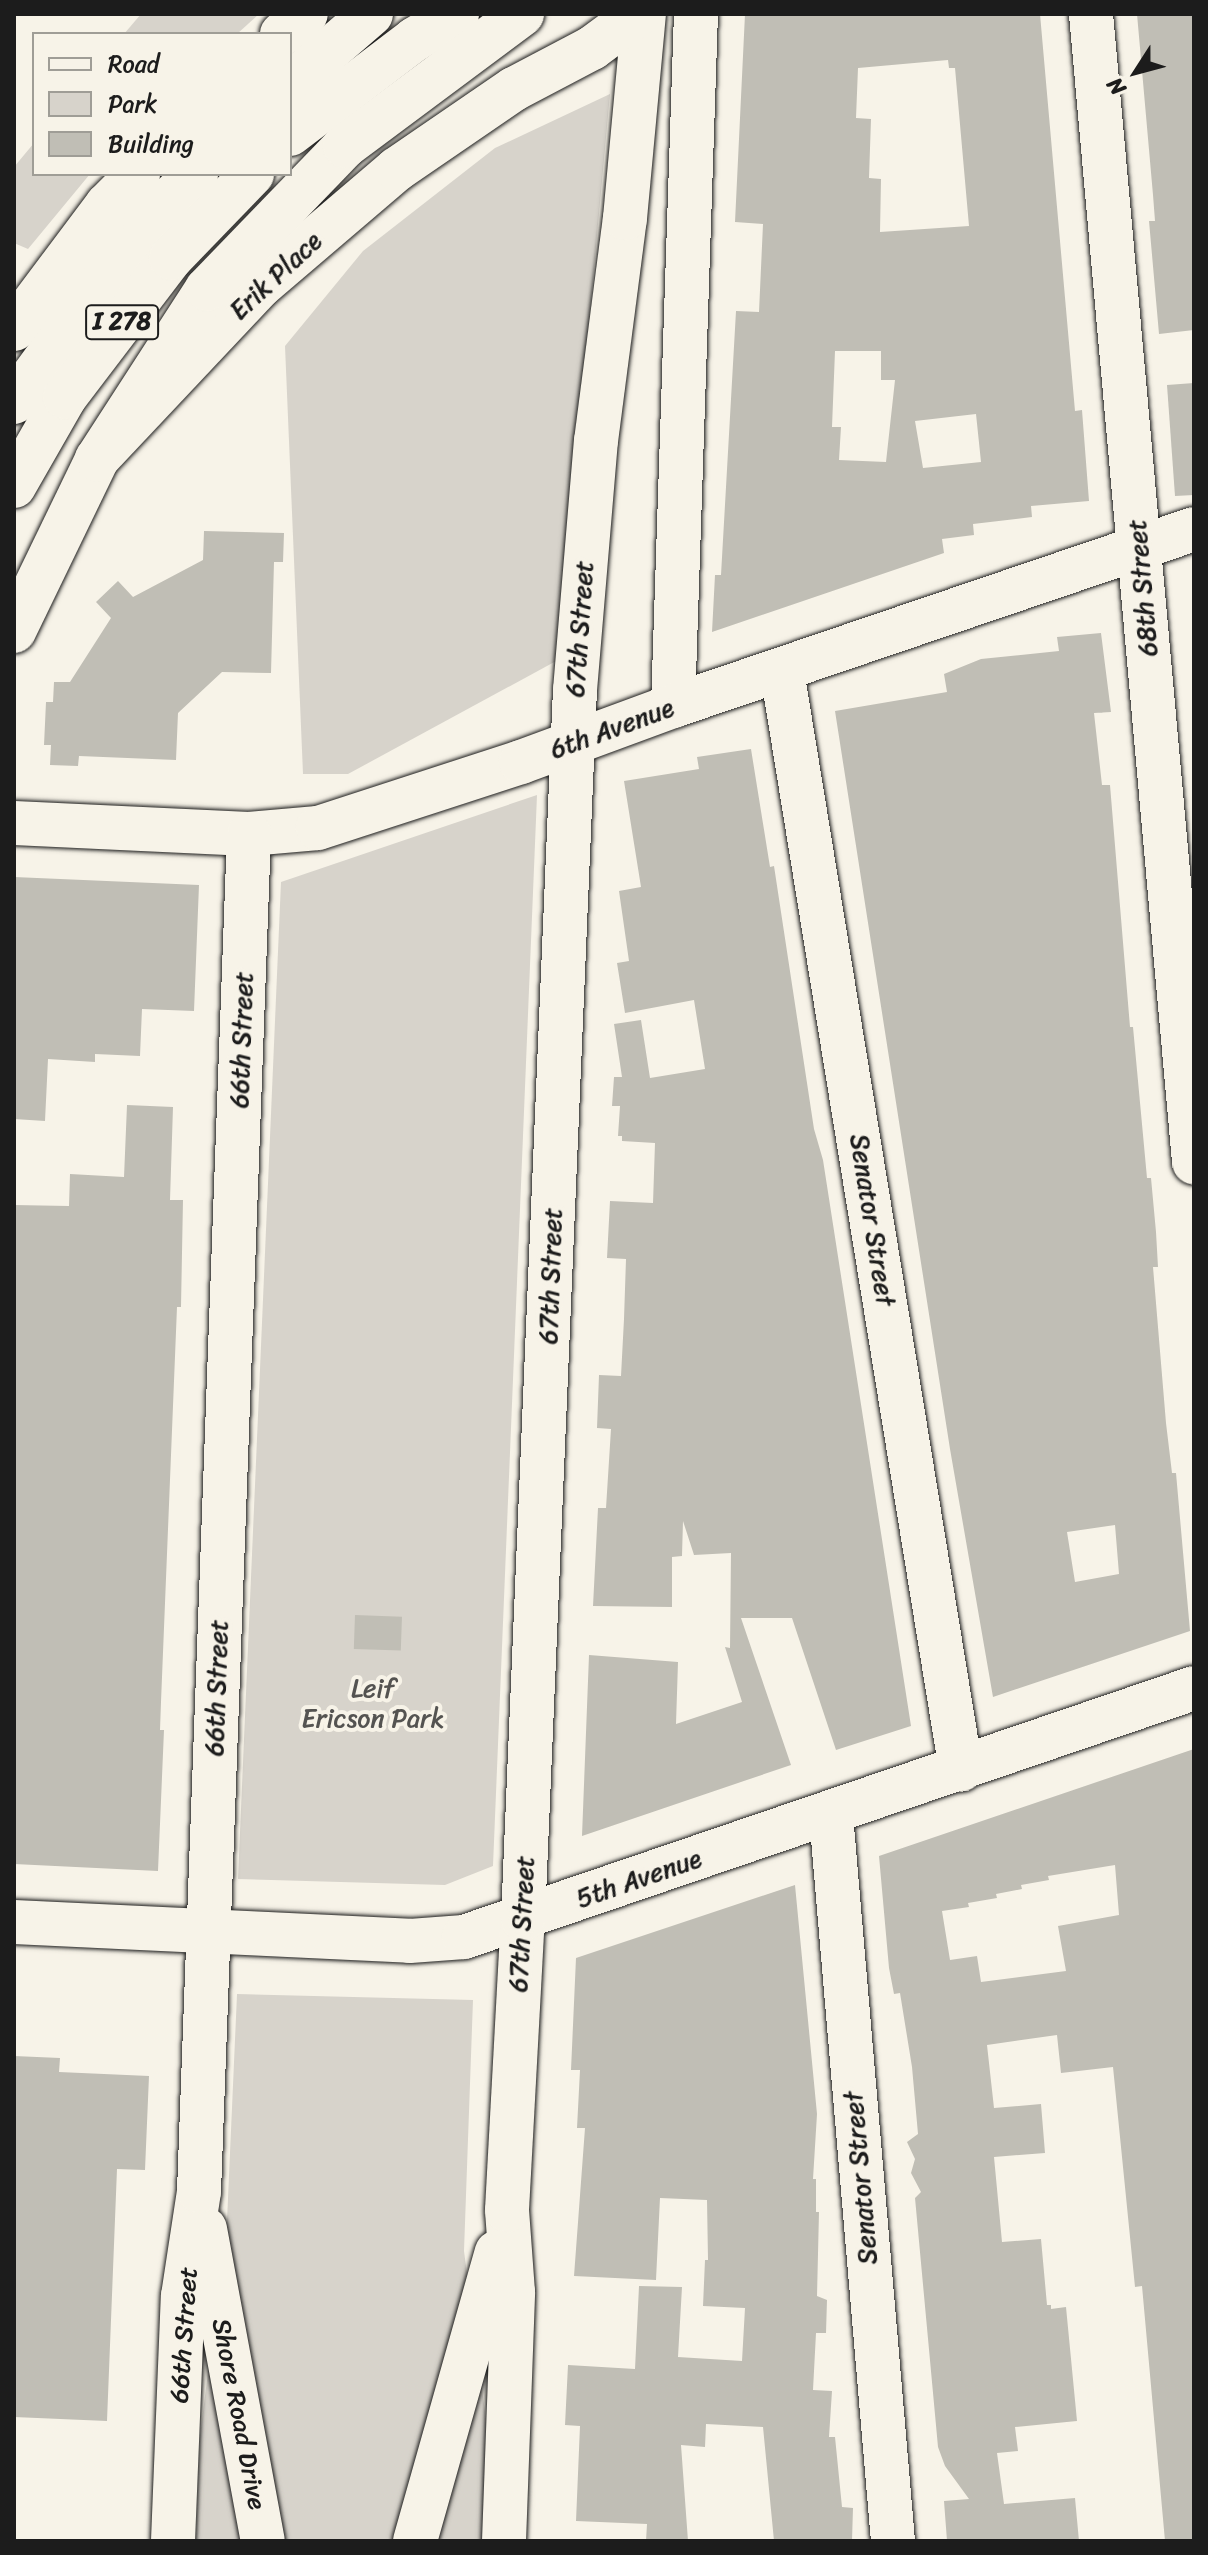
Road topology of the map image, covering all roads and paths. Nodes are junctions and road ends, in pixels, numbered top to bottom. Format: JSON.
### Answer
{"nodes":[{"id":1,"x":306,"y":14,"type":"edge"},
{"id":2,"x":371,"y":14,"type":"edge"},
{"id":3,"x":457,"y":14,"type":"edge"},
{"id":4,"x":522,"y":14,"type":"edge"},
{"id":5,"x":638,"y":14,"type":"edge"},
{"id":6,"x":644,"y":14,"type":"edge"},
{"id":7,"x":696,"y":14,"type":"edge"},
{"id":8,"x":1091,"y":14,"type":"edge"},
{"id":9,"x":284,"y":32,"type":"edge"},
{"id":10,"x":292,"y":82,"type":"edge"},
{"id":11,"x":292,"y":132,"type":"edge"},
{"id":12,"x":136,"y":176,"type":"edge"},
{"id":13,"x":194,"y":176,"type":"edge"},
{"id":14,"x":250,"y":176,"type":"edge"},
{"id":15,"x":14,"y":329,"type":"edge"},
{"id":16,"x":14,"y":402,"type":"edge"},
{"id":17,"x":97,"y":459,"type":"junction"},
{"id":18,"x":14,"y":486,"type":"edge"},
{"id":19,"x":1194,"y":529,"type":"edge"},
{"id":20,"x":1139,"y":548,"type":"junction"},
{"id":21,"x":14,"y":631,"type":"edge"},
{"id":22,"x":782,"y":671,"type":"junction"},
{"id":23,"x":673,"y":706,"type":"junction"},
{"id":24,"x":573,"y":743,"type":"junction"},
{"id":25,"x":14,"y":823,"type":"edge"},
{"id":26,"x":249,"y":834,"type":"junction"},
{"id":27,"x":1188,"y":1008,"type":"edge"},
{"id":28,"x":1194,"y":1162,"type":"edge"},
{"id":29,"x":1194,"y":1688,"type":"edge"},
{"id":30,"x":961,"y":1770,"type":"junction"},
{"id":31,"x":831,"y":1815,"type":"junction"},
{"id":32,"x":523,"y":1919,"type":"junction"},
{"id":33,"x":14,"y":1922,"type":"edge"},
{"id":34,"x":208,"y":1932,"type":"junction"},
{"id":35,"x":199,"y":2191,"type":"junction"},
{"id":36,"x":507,"y":2210,"type":"junction"},
{"id":37,"x":173,"y":2541,"type":"edge"},
{"id":38,"x":263,"y":2541,"type":"edge"},
{"id":39,"x":415,"y":2541,"type":"edge"},
{"id":40,"x":504,"y":2541,"type":"edge"},
{"id":41,"x":893,"y":2541,"type":"edge"}],
"edges":[{"from":1,"to":9,"type":"main road"},
{"from":2,"to":10,"type":"main road"},
{"from":3,"to":11,"type":"main road"},
{"from":4,"to":17,"type":"main road"},
{"from":5,"to":17,"type":"main road","name":"Erik Place"},
{"from":6,"to":24,"type":"main road","name":"67th Street"},
{"from":7,"to":23,"type":"main road"},
{"from":8,"to":20,"type":"main road","name":"68th Street"},
{"from":12,"to":15,"type":"main road"},
{"from":13,"to":16,"type":"main road","number":"I 278"},
{"from":14,"to":18,"type":"main road","number":"I 278"},
{"from":17,"to":21,"type":"main road","name":"Erik Place"},
{"from":19,"to":20,"type":"main road","name":"6th Avenue"},
{"from":20,"to":22,"type":"main road","name":"6th Avenue"},
{"from":20,"to":27,"type":"main road","name":"68th Street"},
{"from":22,"to":23,"type":"main road","name":"6th Avenue"},
{"from":22,"to":30,"type":"main road","name":"Senator Street"},
{"from":23,"to":24,"type":"main road","name":"6th Avenue"},
{"from":24,"to":26,"type":"main road","name":"6th Avenue"},
{"from":24,"to":32,"type":"main road","name":"67th Street"},
{"from":25,"to":26,"type":"main road","name":"6th Avenue"},
{"from":26,"to":34,"type":"main road","name":"66th Street"},
{"from":27,"to":28,"type":"main road","name":"68th Street"},
{"from":29,"to":30,"type":"main road","name":"5th Avenue"},
{"from":30,"to":31,"type":"main road","name":"5th Avenue"},
{"from":31,"to":32,"type":"main road","name":"5th Avenue"},
{"from":31,"to":41,"type":"main road","name":"Senator Street"},
{"from":32,"to":34,"type":"main road","name":"5th Avenue"},
{"from":32,"to":36,"type":"main road","name":"67th Street"},
{"from":33,"to":34,"type":"main road","name":"5th Avenue"},
{"from":34,"to":35,"type":"main road","name":"66th Street"},
{"from":35,"to":37,"type":"main road","name":"66th Street"},
{"from":35,"to":38,"type":"main road","name":"Shore Road Drive"},
{"from":36,"to":39,"type":"main road"},
{"from":36,"to":40,"type":"main road","name":"67th Street"}]}
